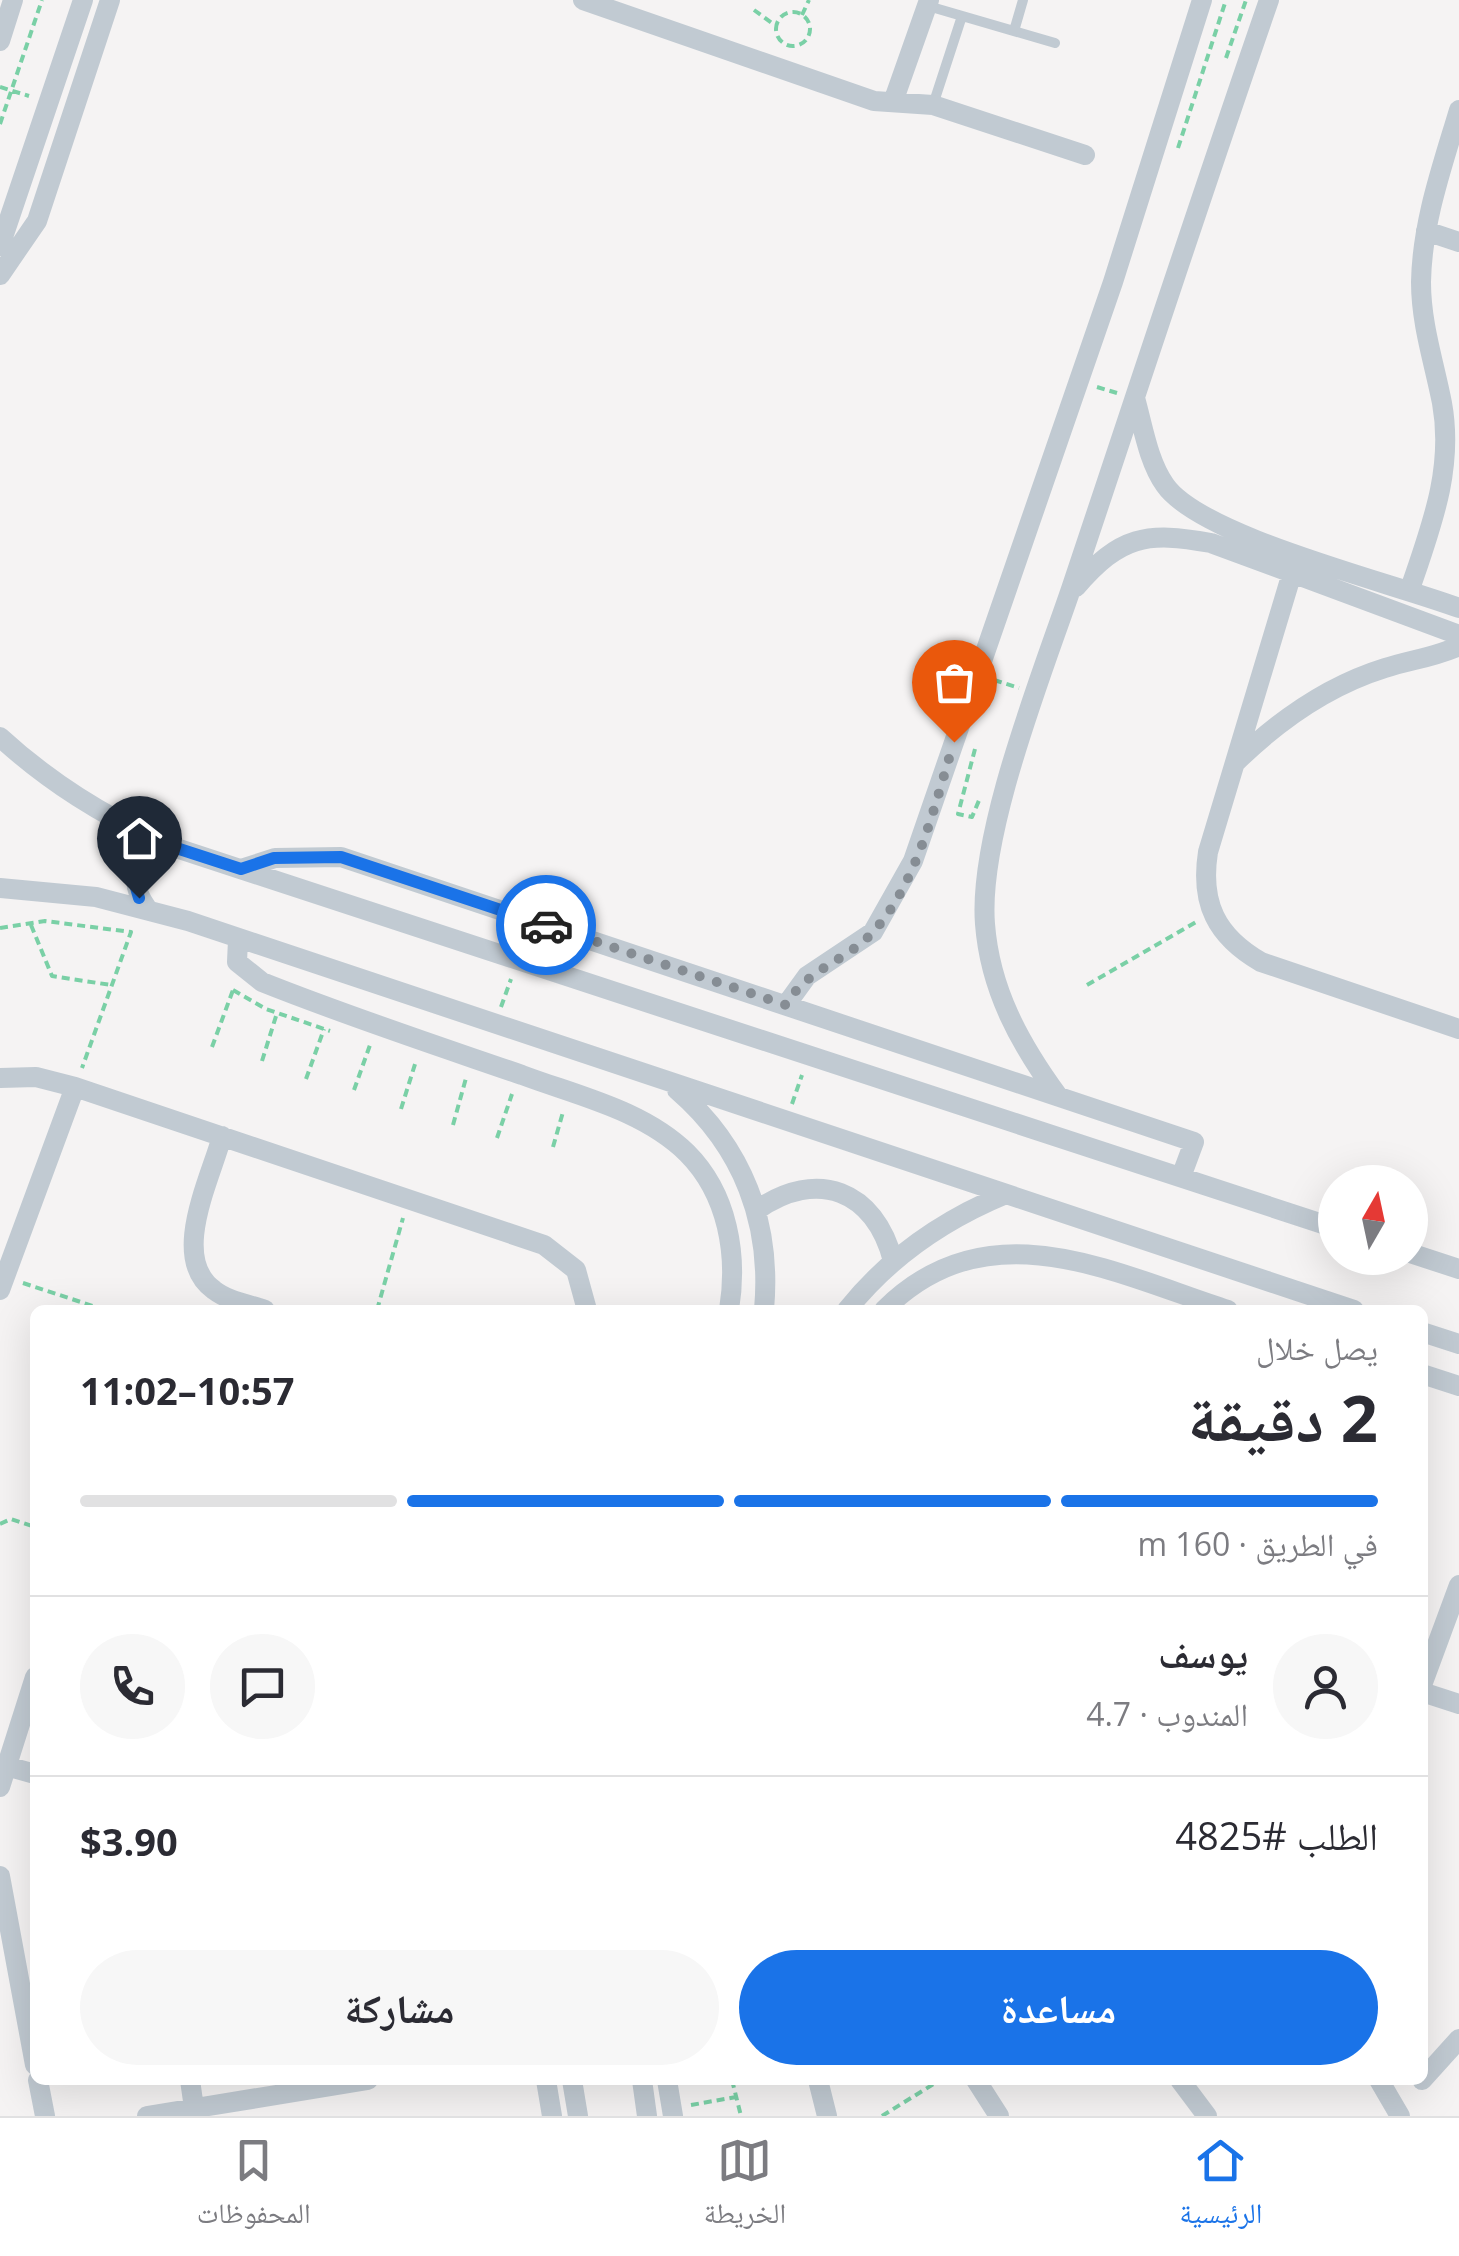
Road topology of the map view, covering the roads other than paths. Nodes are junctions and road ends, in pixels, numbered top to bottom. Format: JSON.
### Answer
{"nodes":[{"id":1,"x":13,"y":0,"type":"edge"},
{"id":2,"x":83,"y":0,"type":"edge"},
{"id":3,"x":110,"y":0,"type":"edge"},
{"id":4,"x":582,"y":0,"type":"edge"},
{"id":5,"x":1024,"y":0,"type":"edge"},
{"id":6,"x":1202,"y":0,"type":"edge"},
{"id":7,"x":1268,"y":0,"type":"edge"},
{"id":8,"x":928,"y":3,"type":"edge"},
{"id":9,"x":962,"y":16,"type":"junction"},
{"id":10,"x":1014,"y":31,"type":"junction"},
{"id":11,"x":0,"y":41,"type":"edge"},
{"id":12,"x":1055,"y":43,"type":"dead end"},
{"id":13,"x":893,"y":102,"type":"junction"},
{"id":14,"x":933,"y":105,"type":"junction"},
{"id":15,"x":1459,"y":110,"type":"edge"},
{"id":16,"x":1086,"y":155,"type":"dead end"},
{"id":17,"x":1426,"y":231,"type":"junction"},
{"id":18,"x":1459,"y":242,"type":"edge"},
{"id":19,"x":0,"y":246,"type":"edge"},
{"id":20,"x":0,"y":275,"type":"edge"},
{"id":21,"x":1135,"y":398,"type":"junction"},
{"id":22,"x":1292,"y":573,"type":"junction"},
{"id":23,"x":1410,"y":589,"type":"junction"},
{"id":24,"x":1068,"y":596,"type":"junction"},
{"id":25,"x":1459,"y":608,"type":"edge"},
{"id":26,"x":1459,"y":635,"type":"edge"},
{"id":27,"x":1459,"y":646,"type":"edge"},
{"id":28,"x":0,"y":736,"type":"edge"},
{"id":29,"x":1235,"y":763,"type":"junction"},
{"id":30,"x":164,"y":844,"type":"junction"},
{"id":31,"x":241,"y":869,"type":"junction"},
{"id":32,"x":0,"y":888,"type":"edge"},
{"id":33,"x":147,"y":908,"type":"junction"},
{"id":34,"x":238,"y":940,"type":"junction"},
{"id":35,"x":786,"y":1005,"type":"junction"},
{"id":36,"x":1459,"y":1029,"type":"edge"},
{"id":37,"x":0,"y":1078,"type":"edge"},
{"id":38,"x":668,"y":1082,"type":"junction"},
{"id":39,"x":75,"y":1087,"type":"junction"},
{"id":40,"x":1058,"y":1096,"type":"junction"},
{"id":41,"x":222,"y":1136,"type":"junction"},
{"id":42,"x":1181,"y":1177,"type":"junction"},
{"id":43,"x":1006,"y":1194,"type":"junction"},
{"id":44,"x":758,"y":1210,"type":"junction"},
{"id":45,"x":1318,"y":1222,"type":"edge"},
{"id":46,"x":1428,"y":1258,"type":"edge"},
{"id":47,"x":893,"y":1260,"type":"junction"},
{"id":48,"x":1459,"y":1269,"type":"edge"},
{"id":49,"x":2,"y":1284,"type":"edge"},
{"id":50,"x":1313,"y":1304,"type":"edge"},
{"id":51,"x":252,"y":1305,"type":"edge"},
{"id":52,"x":587,"y":1305,"type":"edge"},
{"id":53,"x":728,"y":1305,"type":"edge"},
{"id":54,"x":764,"y":1305,"type":"edge"},
{"id":55,"x":852,"y":1305,"type":"edge"},
{"id":56,"x":890,"y":1305,"type":"edge"},
{"id":57,"x":1213,"y":1305,"type":"edge"},
{"id":58,"x":1428,"y":1334,"type":"edge"},
{"id":59,"x":1459,"y":1344,"type":"edge"},
{"id":60,"x":1428,"y":1376,"type":"edge"},
{"id":61,"x":1459,"y":1386,"type":"edge"},
{"id":62,"x":1459,"y":1585,"type":"edge"},
{"id":63,"x":1428,"y":1671,"type":"edge"},
{"id":64,"x":1428,"y":1691,"type":"edge"},
{"id":65,"x":30,"y":1693,"type":"edge"},
{"id":66,"x":1459,"y":1704,"type":"edge"},
{"id":67,"x":6,"y":1766,"type":"junction"},
{"id":68,"x":30,"y":1773,"type":"edge"},
{"id":69,"x":0,"y":1788,"type":"edge"},
{"id":70,"x":0,"y":1876,"type":"edge"},
{"id":71,"x":30,"y":2038,"type":"edge"},
{"id":72,"x":1459,"y":2039,"type":"edge"},
{"id":73,"x":1428,"y":2073,"type":"edge"},
{"id":74,"x":39,"y":2085,"type":"edge"},
{"id":75,"x":191,"y":2085,"type":"edge"},
{"id":76,"x":337,"y":2085,"type":"edge"},
{"id":77,"x":547,"y":2085,"type":"edge"},
{"id":78,"x":573,"y":2085,"type":"edge"},
{"id":79,"x":643,"y":2085,"type":"edge"},
{"id":80,"x":668,"y":2085,"type":"edge"},
{"id":81,"x":819,"y":2085,"type":"edge"},
{"id":82,"x":979,"y":2085,"type":"edge"},
{"id":83,"x":1184,"y":2085,"type":"edge"},
{"id":84,"x":1382,"y":2085,"type":"edge"},
{"id":85,"x":1418,"y":2085,"type":"edge"},
{"id":86,"x":194,"y":2108,"type":"junction"},
{"id":87,"x":1398,"y":2112,"type":"edge"},
{"id":88,"x":672,"y":2113,"type":"edge"},
{"id":89,"x":44,"y":2116,"type":"edge"},
{"id":90,"x":147,"y":2116,"type":"edge"},
{"id":91,"x":552,"y":2116,"type":"edge"},
{"id":92,"x":578,"y":2116,"type":"edge"},
{"id":93,"x":647,"y":2116,"type":"edge"},
{"id":94,"x":828,"y":2116,"type":"edge"},
{"id":95,"x":998,"y":2116,"type":"edge"},
{"id":96,"x":1207,"y":2116,"type":"edge"}],
"edges":[{"from":1,"to":11,"type":"street"},
{"from":2,"to":19,"type":"street"},
{"from":3,"to":20,"type":"street"},
{"from":4,"to":13,"type":"street"},
{"from":5,"to":10,"type":"lane"},
{"from":6,"to":35,"type":"street"},
{"from":7,"to":21,"type":"street"},
{"from":8,"to":9,"type":"lane"},
{"from":8,"to":13,"type":"street"},
{"from":9,"to":10,"type":"lane"},
{"from":9,"to":14,"type":"lane"},
{"from":10,"to":12,"type":"lane"},
{"from":13,"to":14,"type":"street"},
{"from":14,"to":16,"type":"street"},
{"from":15,"to":17,"type":"street"},
{"from":17,"to":18,"type":"street"},
{"from":17,"to":23,"type":"street"},
{"from":21,"to":23,"type":"street"},
{"from":21,"to":24,"type":"street"},
{"from":22,"to":24,"type":"street"},
{"from":22,"to":26,"type":"street"},
{"from":22,"to":29,"type":"street"},
{"from":23,"to":25,"type":"street"},
{"from":24,"to":40,"type":"street"},
{"from":27,"to":29,"type":"street"},
{"from":28,"to":30,"type":"street"},
{"from":29,"to":36,"type":"street"},
{"from":30,"to":31,"type":"street"},
{"from":30,"to":33,"type":"street"},
{"from":31,"to":35,"type":"street"},
{"from":31,"to":42,"type":"street"},
{"from":32,"to":33,"type":"street"},
{"from":33,"to":34,"type":"street"},
{"from":34,"to":38,"type":"street"},
{"from":34,"to":53,"type":"street"},
{"from":35,"to":40,"type":"street"},
{"from":37,"to":39,"type":"street"},
{"from":38,"to":43,"type":"street"},
{"from":38,"to":44,"type":"street"},
{"from":39,"to":41,"type":"street"},
{"from":39,"to":49,"type":"street"},
{"from":40,"to":42,"type":"street"},
{"from":41,"to":51,"type":"street"},
{"from":41,"to":52,"type":"street"},
{"from":42,"to":45,"type":"street"},
{"from":43,"to":47,"type":"street"},
{"from":43,"to":50,"type":"street"},
{"from":44,"to":47,"type":"street"},
{"from":44,"to":54,"type":"street"},
{"from":46,"to":48,"type":"street"},
{"from":47,"to":55,"type":"street"},
{"from":56,"to":57,"type":"street"},
{"from":58,"to":59,"type":"street"},
{"from":60,"to":61,"type":"street"},
{"from":62,"to":63,"type":"street"},
{"from":64,"to":66,"type":"street"},
{"from":65,"to":67,"type":"street"},
{"from":67,"to":68,"type":"street"},
{"from":67,"to":69,"type":"street"},
{"from":70,"to":71,"type":"street"},
{"from":72,"to":73,"type":"street"},
{"from":74,"to":89,"type":"street"},
{"from":75,"to":86,"type":"street"},
{"from":76,"to":86,"type":"street"},
{"from":77,"to":91,"type":"street"},
{"from":78,"to":92,"type":"street"},
{"from":79,"to":93,"type":"street"},
{"from":80,"to":88,"type":"street"},
{"from":81,"to":94,"type":"street"},
{"from":82,"to":95,"type":"street"},
{"from":83,"to":96,"type":"street"},
{"from":84,"to":87,"type":"street"},
{"from":85,"to":87,"type":"street"},
{"from":86,"to":90,"type":"street"}]}
